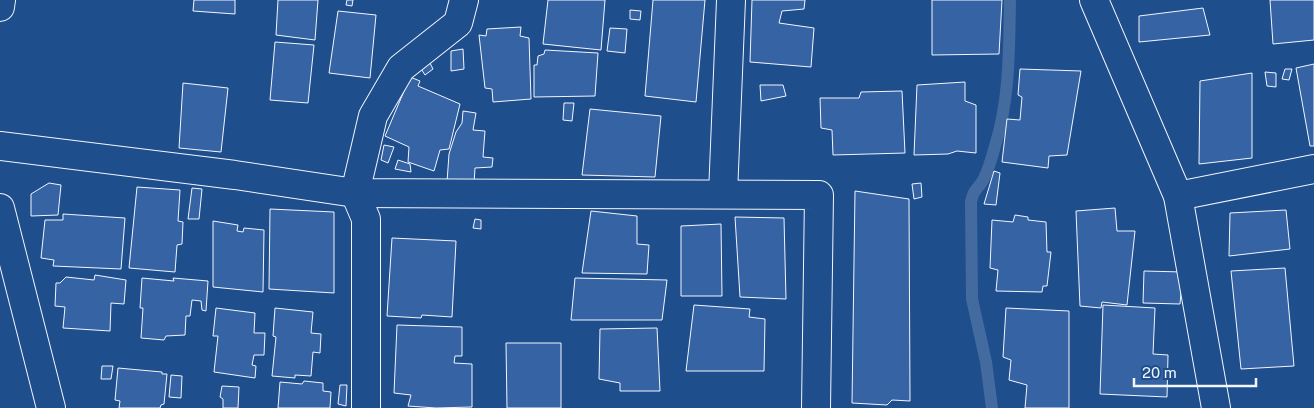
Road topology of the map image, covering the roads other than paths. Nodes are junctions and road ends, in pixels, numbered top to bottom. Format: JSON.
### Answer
{"nodes":[{"id":1,"x":1,"y":0,"type":"edge"},
{"id":2,"x":464,"y":0,"type":"edge"},
{"id":3,"x":731,"y":0,"type":"edge"},
{"id":4,"x":1094,"y":0,"type":"edge"},
{"id":5,"x":0,"y":7,"type":"edge"},
{"id":6,"x":0,"y":146,"type":"edge"},
{"id":7,"x":1314,"y":169,"type":"edge"},
{"id":8,"x":355,"y":193,"type":"junction"},
{"id":9,"x":723,"y":194,"type":"junction"},
{"id":10,"x":1178,"y":196,"type":"junction"},
{"id":11,"x":0,"y":208,"type":"edge"},
{"id":12,"x":51,"y":408,"type":"edge"},
{"id":13,"x":366,"y":408,"type":"edge"},
{"id":14,"x":816,"y":408,"type":"edge"},
{"id":15,"x":1216,"y":408,"type":"edge"}],
"edges":[{"from":1,"to":5,"type":"street"},
{"from":2,"to":8,"type":"street"},
{"from":3,"to":9,"type":"street"},
{"from":4,"to":10,"type":"street"},
{"from":6,"to":8,"type":"street"},
{"from":7,"to":10,"type":"street"},
{"from":8,"to":9,"type":"street"},
{"from":8,"to":13,"type":"street"},
{"from":9,"to":14,"type":"street"},
{"from":10,"to":15,"type":"street"},
{"from":11,"to":12,"type":"street"}]}
